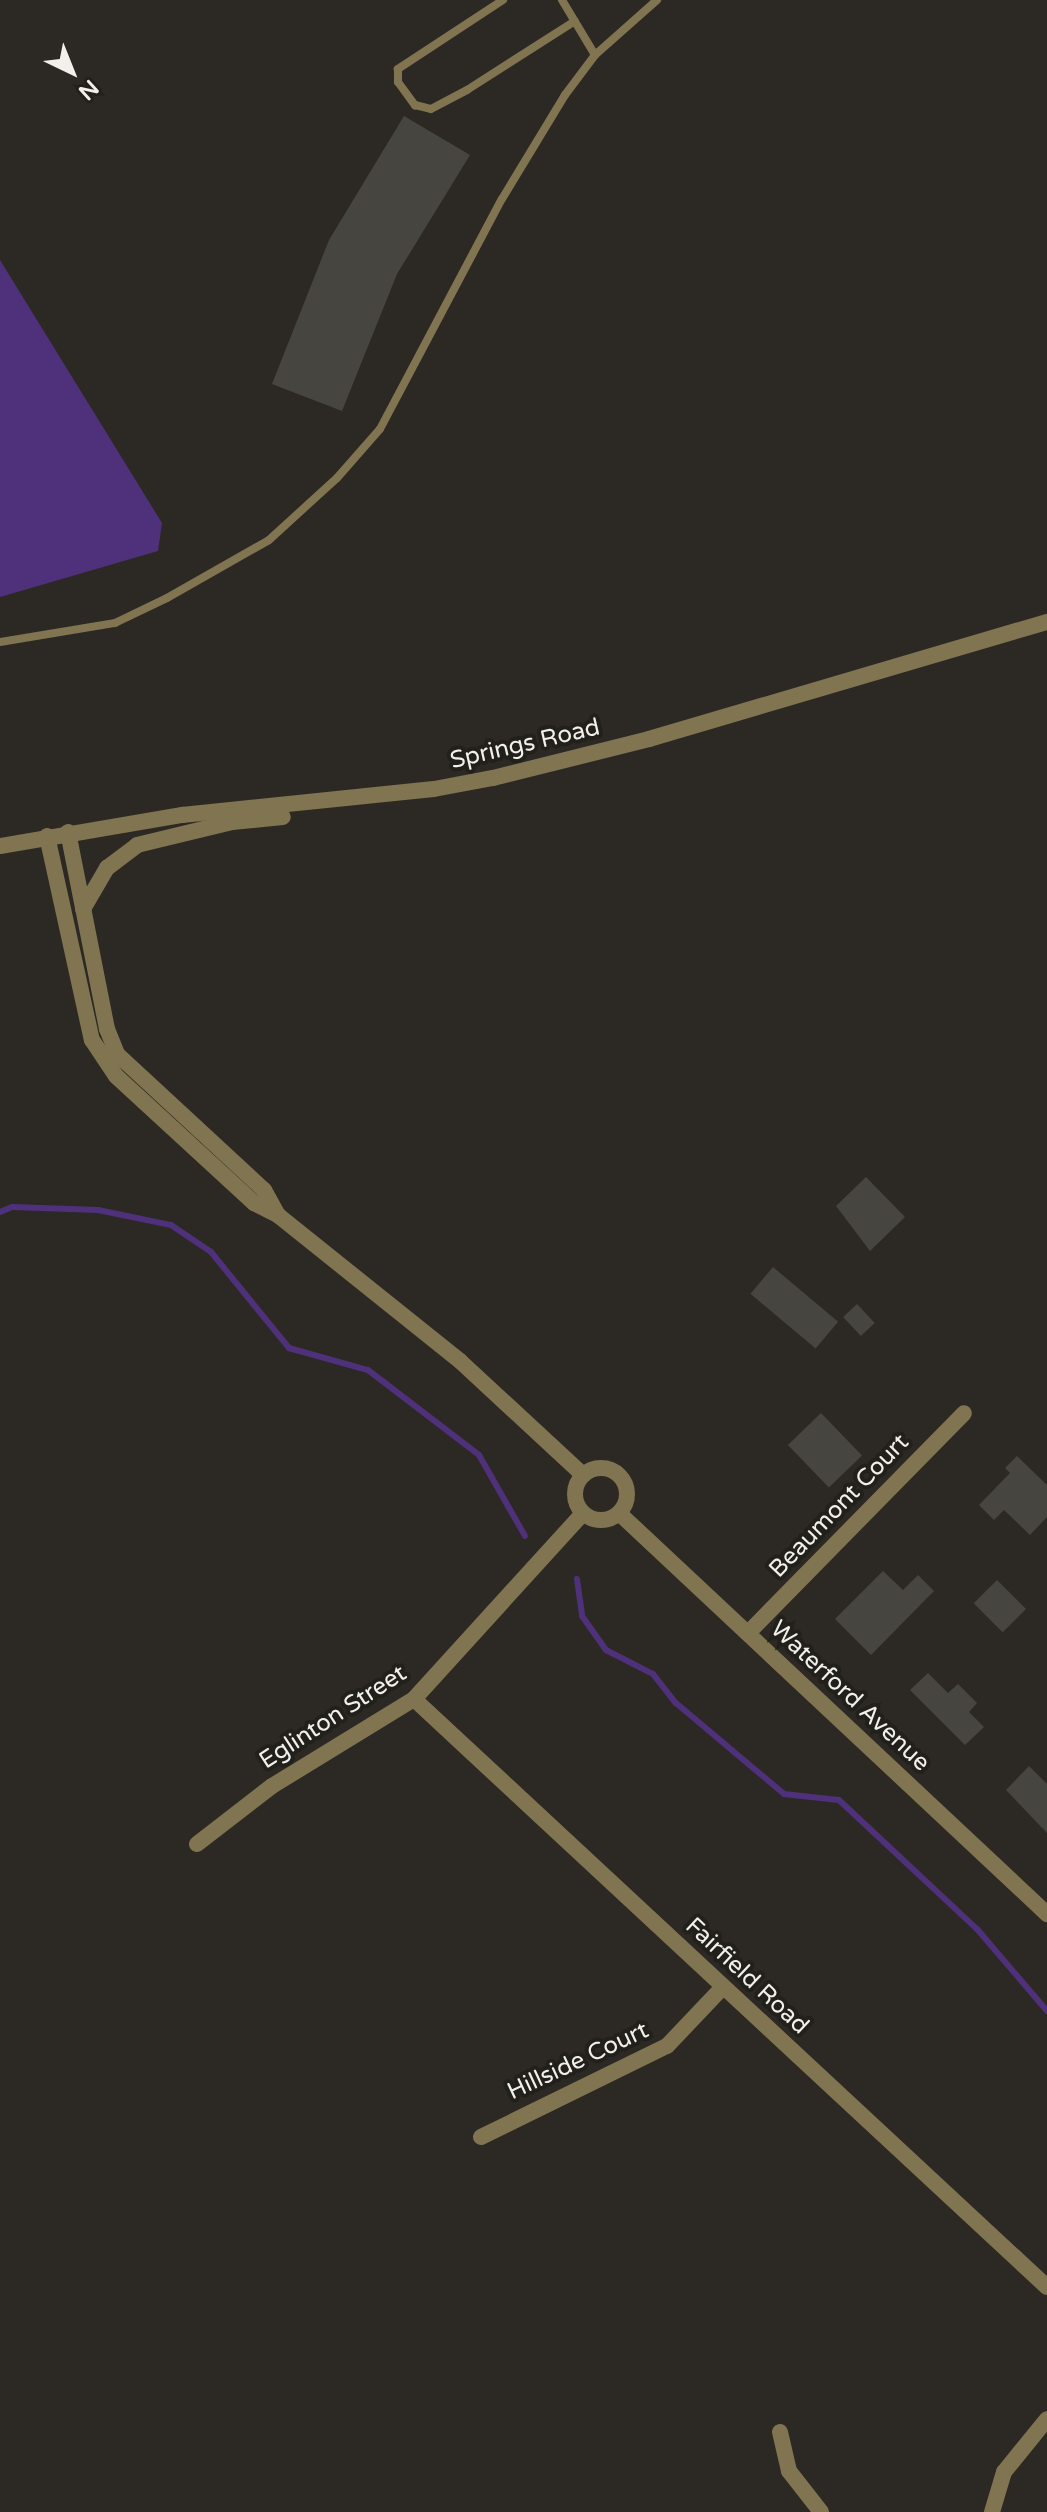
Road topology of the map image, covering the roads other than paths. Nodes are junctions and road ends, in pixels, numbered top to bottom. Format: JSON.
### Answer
{"nodes":[{"id":1,"x":503,"y":0,"type":"edge"},
{"id":2,"x":562,"y":0,"type":"edge"},
{"id":3,"x":657,"y":0,"type":"edge"},
{"id":4,"x":575,"y":21,"type":"junction"},
{"id":5,"x":595,"y":55,"type":"junction"},
{"id":6,"x":1047,"y":622,"type":"edge"},
{"id":7,"x":0,"y":642,"type":"edge"},
{"id":8,"x":488,"y":779,"type":"junction"},
{"id":9,"x":68,"y":832,"type":"junction"},
{"id":10,"x":47,"y":836,"type":"junction"},
{"id":11,"x":0,"y":846,"type":"edge"},
{"id":12,"x":83,"y":909,"type":"junction"},
{"id":13,"x":279,"y":1216,"type":"junction"},
{"id":14,"x":964,"y":1413,"type":"dead end"},
{"id":15,"x":583,"y":1475,"type":"junction"},
{"id":16,"x":583,"y":1513,"type":"junction"},
{"id":17,"x":619,"y":1513,"type":"junction"},
{"id":18,"x":748,"y":1633,"type":"junction"},
{"id":19,"x":414,"y":1699,"type":"junction"},
{"id":20,"x":197,"y":1844,"type":"dead end"},
{"id":21,"x":1047,"y":1914,"type":"edge"},
{"id":22,"x":723,"y":1987,"type":"junction"},
{"id":23,"x":481,"y":2137,"type":"dead end"},
{"id":24,"x":1047,"y":2287,"type":"edge"},
{"id":25,"x":1047,"y":2419,"type":"edge"},
{"id":26,"x":780,"y":2432,"type":"dead end"},
{"id":27,"x":821,"y":2512,"type":"edge"},
{"id":28,"x":992,"y":2512,"type":"edge"}],
"edges":[{"from":1,"to":4,"type":"lane"},
{"from":2,"to":4,"type":"lane"},
{"from":3,"to":5,"type":"lane"},
{"from":4,"to":5,"type":"lane"},
{"from":5,"to":7,"type":"lane"},
{"from":6,"to":8,"type":"street","name":"Springs Road"},
{"from":8,"to":9,"type":"street","name":"Springs Road"},
{"from":8,"to":12,"type":"street"},
{"from":9,"to":10,"type":"street","name":"Springs Road"},
{"from":9,"to":12,"type":"street"},
{"from":10,"to":11,"type":"street","name":"Springs Road"},
{"from":10,"to":13,"type":"street"},
{"from":12,"to":13,"type":"street"},
{"from":13,"to":15,"type":"street"},
{"from":14,"to":18,"type":"street","name":"Beaumont Court"},
{"from":15,"to":16,"type":"street"},
{"from":15,"to":17,"type":"street"},
{"from":16,"to":17,"type":"street"},
{"from":16,"to":19,"type":"street","name":"Eglinton Street"},
{"from":17,"to":18,"type":"street","name":"Waterford Avenue"},
{"from":18,"to":21,"type":"street","name":"Waterford Avenue"},
{"from":19,"to":20,"type":"street","name":"Eglinton Street"},
{"from":19,"to":22,"type":"street","name":"Fairfield Road"},
{"from":22,"to":23,"type":"street","name":"Hillside Court"},
{"from":22,"to":24,"type":"street","name":"Fairfield Road"},
{"from":25,"to":28,"type":"street"},
{"from":26,"to":27,"type":"street"}]}
